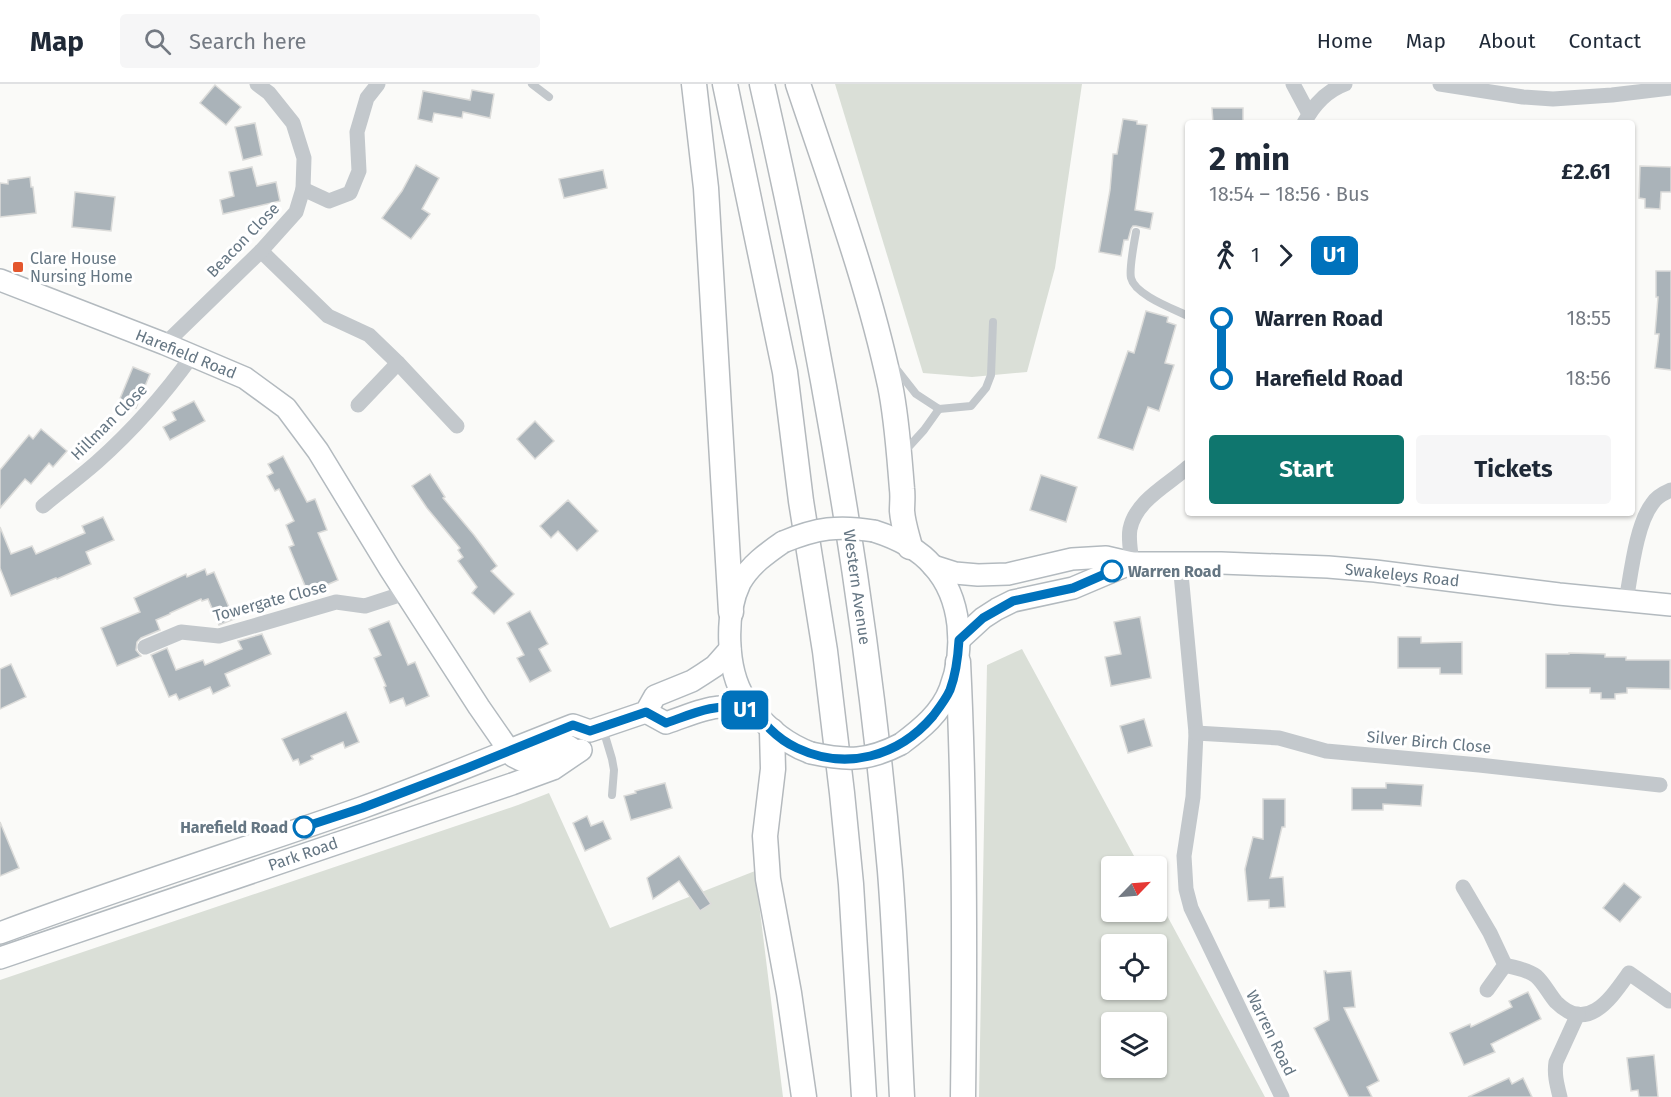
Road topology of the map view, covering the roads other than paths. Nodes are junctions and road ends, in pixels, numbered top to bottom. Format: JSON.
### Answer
{"nodes":[{"id":1,"x":257,"y":84,"type":"edge"},
{"id":2,"x":378,"y":84,"type":"edge"},
{"id":3,"x":532,"y":84,"type":"edge"},
{"id":4,"x":694,"y":84,"type":"edge"},
{"id":5,"x":725,"y":84,"type":"edge"},
{"id":6,"x":762,"y":84,"type":"edge"},
{"id":7,"x":798,"y":84,"type":"edge"},
{"id":8,"x":1293,"y":84,"type":"edge"},
{"id":9,"x":1345,"y":84,"type":"edge"},
{"id":10,"x":1440,"y":84,"type":"edge"},
{"id":11,"x":1671,"y":88,"type":"edge"},
{"id":12,"x":549,"y":97,"type":"dead end"},
{"id":13,"x":1307,"y":118,"type":"edge"},
{"id":14,"x":303,"y":189,"type":"junction"},
{"id":15,"x":1136,"y":232,"type":"dead end"},
{"id":16,"x":261,"y":251,"type":"junction"},
{"id":17,"x":0,"y":280,"type":"edge"},
{"id":18,"x":1185,"y":314,"type":"edge"},
{"id":19,"x":993,"y":322,"type":"dead end"},
{"id":20,"x":165,"y":344,"type":"junction"},
{"id":21,"x":882,"y":351,"type":"junction"},
{"id":22,"x":192,"y":356,"type":"junction"},
{"id":23,"x":398,"y":363,"type":"junction"},
{"id":24,"x":358,"y":405,"type":"dead end"},
{"id":25,"x":939,"y":409,"type":"junction"},
{"id":26,"x":457,"y":426,"type":"dead end"},
{"id":27,"x":898,"y":458,"type":"junction"},
{"id":28,"x":1185,"y":469,"type":"edge"},
{"id":29,"x":1671,"y":490,"type":"edge"},
{"id":30,"x":43,"y":506,"type":"dead end"},
{"id":31,"x":910,"y":547,"type":"junction"},
{"id":32,"x":1132,"y":563,"type":"junction"},
{"id":33,"x":1180,"y":563,"type":"junction"},
{"id":34,"x":933,"y":566,"type":"junction"},
{"id":35,"x":405,"y":593,"type":"junction"},
{"id":36,"x":1626,"y":601,"type":"junction"},
{"id":37,"x":1671,"y":605,"type":"edge"},
{"id":38,"x":731,"y":612,"type":"junction"},
{"id":39,"x":145,"y":647,"type":"dead end"},
{"id":40,"x":730,"y":649,"type":"junction"},
{"id":41,"x":958,"y":651,"type":"junction"},
{"id":42,"x":646,"y":712,"type":"junction"},
{"id":43,"x":765,"y":723,"type":"junction"},
{"id":44,"x":596,"y":729,"type":"junction"},
{"id":45,"x":1196,"y":733,"type":"junction"},
{"id":46,"x":509,"y":751,"type":"junction"},
{"id":47,"x":578,"y":752,"type":"junction"},
{"id":48,"x":1660,"y":785,"type":"dead end"},
{"id":49,"x":612,"y":795,"type":"dead end"},
{"id":50,"x":1463,"y":887,"type":"dead end"},
{"id":51,"x":0,"y":933,"type":"edge"},
{"id":52,"x":0,"y":958,"type":"edge"},
{"id":53,"x":1505,"y":965,"type":"junction"},
{"id":54,"x":1486,"y":990,"type":"dead end"},
{"id":55,"x":1670,"y":1002,"type":"edge"},
{"id":56,"x":1578,"y":1014,"type":"junction"},
{"id":57,"x":804,"y":1097,"type":"edge"},
{"id":58,"x":864,"y":1097,"type":"edge"},
{"id":59,"x":902,"y":1097,"type":"edge"},
{"id":60,"x":963,"y":1097,"type":"edge"},
{"id":61,"x":1282,"y":1097,"type":"edge"},
{"id":62,"x":1560,"y":1097,"type":"edge"}],
"edges":[{"from":1,"to":14,"type":"street","name":"Beacon Close"},
{"from":2,"to":14,"type":"street"},
{"from":3,"to":12,"type":"lane"},
{"from":4,"to":38,"type":"highway"},
{"from":5,"to":58,"type":"highway"},
{"from":6,"to":59,"type":"highway","name":"Western Avenue"},
{"from":7,"to":21,"type":"highway"},
{"from":8,"to":13,"type":"street"},
{"from":9,"to":13,"type":"street"},
{"from":10,"to":11,"type":"street"},
{"from":14,"to":16,"type":"street","name":"Beacon Close"},
{"from":15,"to":18,"type":"lane"},
{"from":16,"to":20,"type":"street","name":"Beacon Close"},
{"from":16,"to":23,"type":"street"},
{"from":17,"to":20,"type":"main road","name":"Harefield Road"},
{"from":19,"to":25,"type":"lane"},
{"from":20,"to":22,"type":"main road","name":"Harefield Road"},
{"from":21,"to":25,"type":"lane"},
{"from":21,"to":27,"type":"highway"},
{"from":22,"to":30,"type":"street","name":"Hillman Close"},
{"from":22,"to":35,"type":"main road","name":"Harefield Road"},
{"from":23,"to":24,"type":"street"},
{"from":23,"to":26,"type":"street"},
{"from":25,"to":27,"type":"lane"},
{"from":27,"to":31,"type":"highway"},
{"from":28,"to":32,"type":"street"},
{"from":29,"to":36,"type":"street"},
{"from":31,"to":34,"type":"main road"},
{"from":31,"to":38,"type":"main road","bridge":true},
{"from":32,"to":33,"type":"main road","name":"Swakeleys Road"},
{"from":32,"to":34,"type":"main road","name":"Swakeleys Road"},
{"from":32,"to":41,"type":"main road","name":"Swakeleys Road"},
{"from":33,"to":36,"type":"main road","name":"Swakeleys Road"},
{"from":33,"to":45,"type":"street","name":"Warren Road"},
{"from":34,"to":41,"type":"main road"},
{"from":35,"to":39,"type":"street","name":"Towergate Close"},
{"from":35,"to":46,"type":"main road","name":"Harefield Road"},
{"from":36,"to":37,"type":"main road","name":"Swakeleys Road"},
{"from":38,"to":40,"type":"main road"},
{"from":40,"to":42,"type":"main road","name":"Park Road"},
{"from":40,"to":43,"type":"main road"},
{"from":41,"to":43,"type":"main road","bridge":true},
{"from":41,"to":60,"type":"highway"},
{"from":42,"to":43,"type":"main road"},
{"from":42,"to":44,"type":"main road","name":"Park Road"},
{"from":43,"to":57,"type":"highway"},
{"from":44,"to":46,"type":"main road","name":"Park Road"},
{"from":44,"to":47,"type":"main road","name":"Park Road"},
{"from":44,"to":49,"type":"lane"},
{"from":45,"to":48,"type":"street","name":"Silver Birch Close"},
{"from":45,"to":61,"type":"street","name":"Warren Road"},
{"from":46,"to":47,"type":"main road"},
{"from":46,"to":51,"type":"main road","name":"Park Road"},
{"from":47,"to":52,"type":"main road","name":"Park Road"},
{"from":50,"to":53,"type":"street"},
{"from":53,"to":54,"type":"street"},
{"from":53,"to":56,"type":"street"},
{"from":55,"to":56,"type":"street"},
{"from":56,"to":62,"type":"street"}]}
